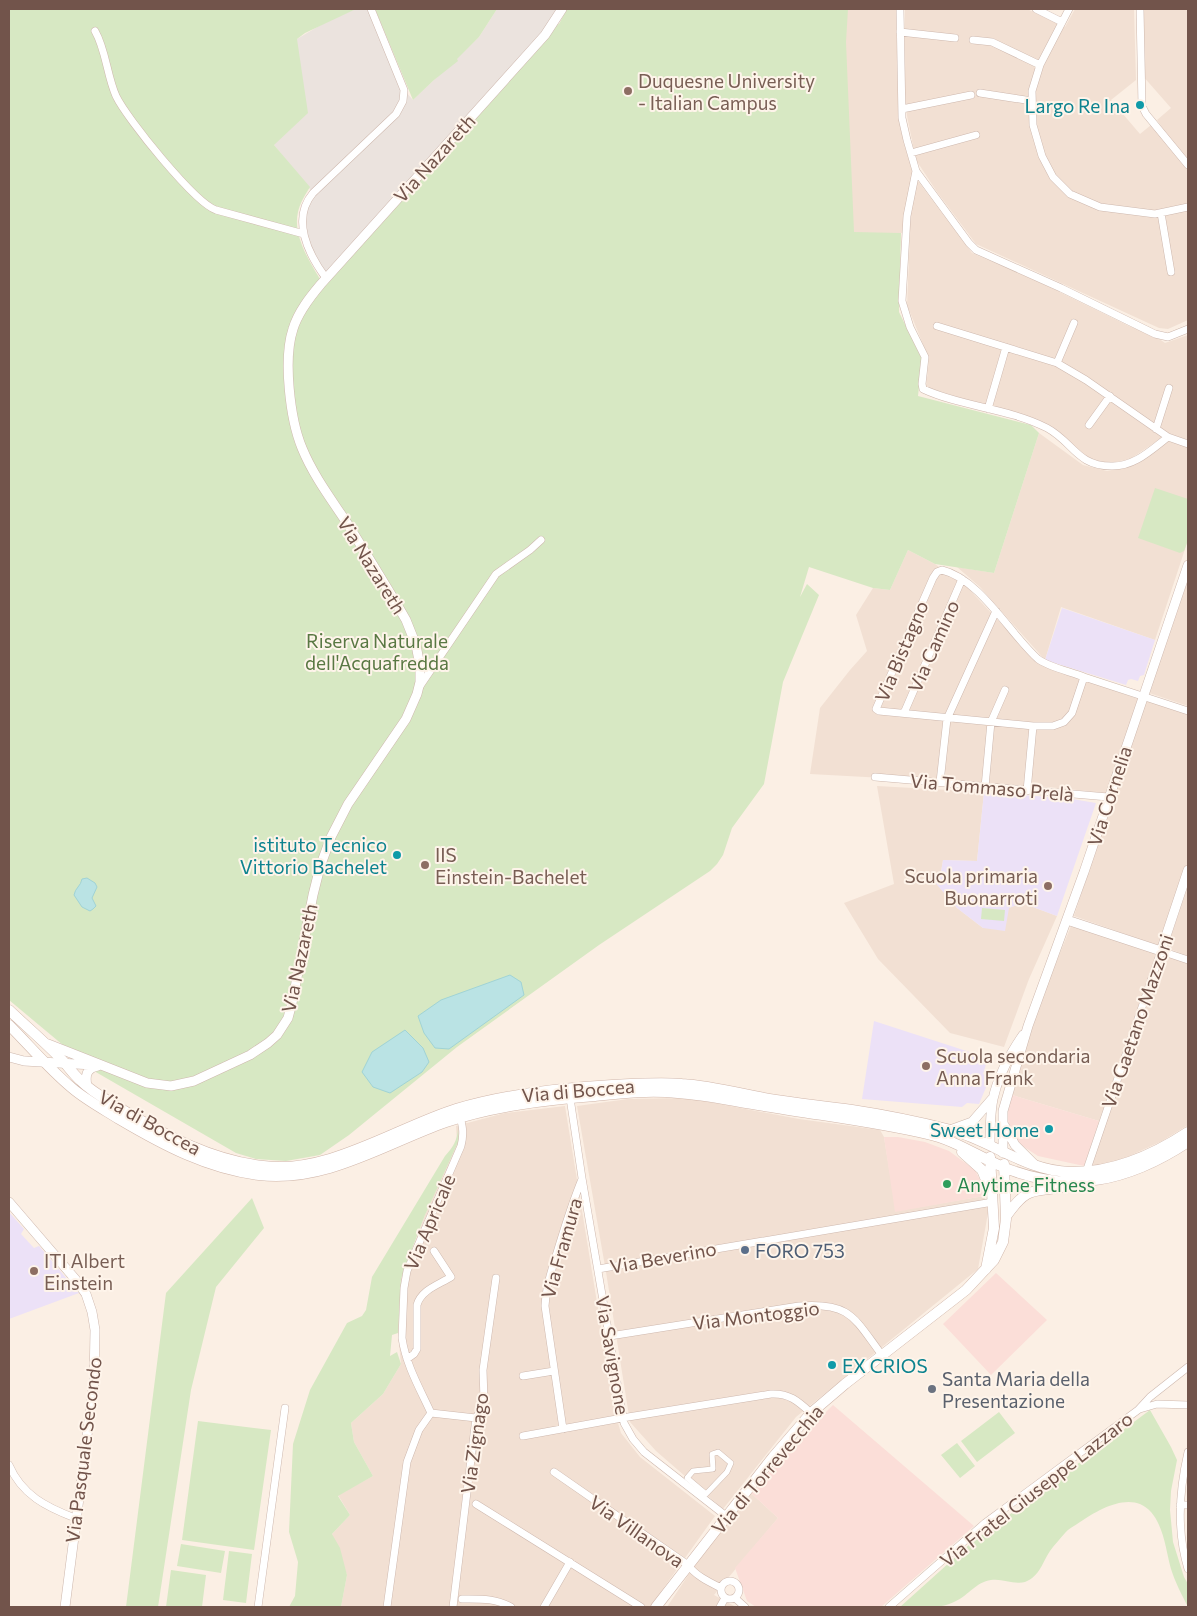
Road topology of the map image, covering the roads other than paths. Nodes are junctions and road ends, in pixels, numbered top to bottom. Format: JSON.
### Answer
{"nodes":[{"id":1,"x":371,"y":9,"type":"edge"},
{"id":2,"x":562,"y":9,"type":"edge"},
{"id":3,"x":900,"y":9,"type":"edge"},
{"id":4,"x":1036,"y":9,"type":"edge"},
{"id":5,"x":1069,"y":9,"type":"edge"},
{"id":6,"x":1140,"y":9,"type":"edge"},
{"id":7,"x":1062,"y":22,"type":"junction"},
{"id":8,"x":95,"y":31,"type":"dead end"},
{"id":9,"x":900,"y":32,"type":"junction"},
{"id":10,"x":955,"y":38,"type":"dead end"},
{"id":11,"x":973,"y":40,"type":"dead end"},
{"id":12,"x":1040,"y":65,"type":"junction"},
{"id":13,"x":980,"y":94,"type":"dead end"},
{"id":14,"x":971,"y":95,"type":"dead end"},
{"id":15,"x":1032,"y":100,"type":"junction"},
{"id":16,"x":902,"y":109,"type":"junction"},
{"id":17,"x":976,"y":135,"type":"dead end"},
{"id":18,"x":910,"y":153,"type":"junction"},
{"id":19,"x":1188,"y":165,"type":"edge"},
{"id":20,"x":916,"y":171,"type":"junction"},
{"id":21,"x":1188,"y":207,"type":"edge"},
{"id":22,"x":1161,"y":213,"type":"junction"},
{"id":23,"x":304,"y":234,"type":"junction"},
{"id":24,"x":1171,"y":272,"type":"dead end"},
{"id":25,"x":326,"y":278,"type":"junction"},
{"id":26,"x":1074,"y":323,"type":"dead end"},
{"id":27,"x":937,"y":326,"type":"dead end"},
{"id":28,"x":1188,"y":329,"type":"edge"},
{"id":29,"x":1006,"y":347,"type":"junction"},
{"id":30,"x":1057,"y":363,"type":"junction"},
{"id":31,"x":1169,"y":388,"type":"dead end"},
{"id":32,"x":1110,"y":396,"type":"junction"},
{"id":33,"x":988,"y":409,"type":"junction"},
{"id":34,"x":1089,"y":425,"type":"dead end"},
{"id":35,"x":1156,"y":429,"type":"junction"},
{"id":36,"x":1168,"y":437,"type":"junction"},
{"id":37,"x":1188,"y":444,"type":"edge"},
{"id":38,"x":541,"y":540,"type":"dead end"},
{"id":39,"x":1188,"y":565,"type":"edge"},
{"id":40,"x":962,"y":580,"type":"junction"},
{"id":41,"x":996,"y":611,"type":"junction"},
{"id":42,"x":1084,"y":677,"type":"junction"},
{"id":43,"x":419,"y":688,"type":"junction"},
{"id":44,"x":1005,"y":690,"type":"dead end"},
{"id":45,"x":1143,"y":697,"type":"junction"},
{"id":46,"x":1188,"y":711,"type":"edge"},
{"id":47,"x":904,"y":713,"type":"junction"},
{"id":48,"x":946,"y":718,"type":"junction"},
{"id":49,"x":991,"y":722,"type":"junction"},
{"id":50,"x":1033,"y":726,"type":"junction"},
{"id":51,"x":875,"y":777,"type":"dead end"},
{"id":52,"x":940,"y":782,"type":"junction"},
{"id":53,"x":985,"y":787,"type":"junction"},
{"id":54,"x":1027,"y":791,"type":"junction"},
{"id":55,"x":1108,"y":797,"type":"junction"},
{"id":56,"x":1188,"y":870,"type":"edge"},
{"id":57,"x":1067,"y":920,"type":"junction"},
{"id":58,"x":1161,"y":951,"type":"junction"},
{"id":59,"x":1188,"y":960,"type":"edge"},
{"id":60,"x":9,"y":1010,"type":"edge"},
{"id":61,"x":1028,"y":1026,"type":"junction"},
{"id":62,"x":10,"y":1028,"type":"edge"},
{"id":63,"x":44,"y":1042,"type":"junction"},
{"id":64,"x":9,"y":1057,"type":"edge"},
{"id":65,"x":45,"y":1062,"type":"junction"},
{"id":66,"x":65,"y":1063,"type":"junction"},
{"id":67,"x":102,"y":1066,"type":"junction"},
{"id":68,"x":87,"y":1086,"type":"junction"},
{"id":69,"x":993,"y":1097,"type":"junction"},
{"id":70,"x":570,"y":1098,"type":"junction"},
{"id":71,"x":459,"y":1113,"type":"junction"},
{"id":72,"x":1002,"y":1123,"type":"junction"},
{"id":73,"x":950,"y":1130,"type":"junction"},
{"id":74,"x":1188,"y":1132,"type":"edge"},
{"id":75,"x":943,"y":1138,"type":"junction"},
{"id":76,"x":1188,"y":1142,"type":"edge"},
{"id":77,"x":990,"y":1146,"type":"junction"},
{"id":78,"x":1003,"y":1153,"type":"junction"},
{"id":79,"x":990,"y":1162,"type":"junction"},
{"id":80,"x":1036,"y":1166,"type":"junction"},
{"id":81,"x":1004,"y":1168,"type":"junction"},
{"id":82,"x":1086,"y":1172,"type":"junction"},
{"id":83,"x":582,"y":1178,"type":"junction"},
{"id":84,"x":1082,"y":1182,"type":"junction"},
{"id":85,"x":9,"y":1202,"type":"edge"},
{"id":86,"x":993,"y":1202,"type":"junction"},
{"id":87,"x":1007,"y":1215,"type":"junction"},
{"id":88,"x":434,"y":1252,"type":"dead end"},
{"id":89,"x":598,"y":1269,"type":"junction"},
{"id":90,"x":986,"y":1270,"type":"junction"},
{"id":91,"x":496,"y":1278,"type":"dead end"},
{"id":92,"x":610,"y":1336,"type":"junction"},
{"id":93,"x":882,"y":1355,"type":"junction"},
{"id":94,"x":407,"y":1359,"type":"junction"},
{"id":95,"x":1188,"y":1366,"type":"edge"},
{"id":96,"x":554,"y":1371,"type":"junction"},
{"id":97,"x":523,"y":1376,"type":"dead end"},
{"id":98,"x":1188,"y":1405,"type":"edge"},
{"id":99,"x":285,"y":1408,"type":"dead end"},
{"id":100,"x":1138,"y":1410,"type":"junction"},
{"id":101,"x":432,"y":1412,"type":"junction"},
{"id":102,"x":811,"y":1413,"type":"junction"},
{"id":103,"x":476,"y":1418,"type":"junction"},
{"id":104,"x":622,"y":1418,"type":"junction"},
{"id":105,"x":563,"y":1429,"type":"junction"},
{"id":106,"x":523,"y":1436,"type":"dead end"},
{"id":107,"x":1188,"y":1452,"type":"edge"},
{"id":108,"x":9,"y":1465,"type":"edge"},
{"id":109,"x":554,"y":1472,"type":"dead end"},
{"id":110,"x":727,"y":1472,"type":"joint"},
{"id":111,"x":476,"y":1504,"type":"dead end"},
{"id":112,"x":1180,"y":1505,"type":"junction"},
{"id":113,"x":1188,"y":1505,"type":"edge"},
{"id":114,"x":726,"y":1516,"type":"junction"},
{"id":115,"x":76,"y":1518,"type":"junction"},
{"id":116,"x":570,"y":1562,"type":"junction"},
{"id":117,"x":688,"y":1565,"type":"junction"},
{"id":118,"x":1188,"y":1569,"type":"edge"},
{"id":119,"x":721,"y":1588,"type":"junction"},
{"id":120,"x":725,"y":1598,"type":"junction"},
{"id":121,"x":735,"y":1598,"type":"junction"},
{"id":122,"x":462,"y":1599,"type":"dead end"},
{"id":123,"x":64,"y":1607,"type":"edge"},
{"id":124,"x":258,"y":1607,"type":"edge"},
{"id":125,"x":387,"y":1607,"type":"edge"},
{"id":126,"x":453,"y":1607,"type":"edge"},
{"id":127,"x":511,"y":1607,"type":"edge"},
{"id":128,"x":544,"y":1607,"type":"edge"},
{"id":129,"x":641,"y":1607,"type":"edge"},
{"id":130,"x":656,"y":1607,"type":"edge"},
{"id":131,"x":720,"y":1607,"type":"edge"},
{"id":132,"x":744,"y":1607,"type":"edge"},
{"id":133,"x":889,"y":1607,"type":"edge"}],
"edges":[{"from":1,"to":23,"type":"street"},
{"from":2,"to":25,"type":"street","name":"Via Nazareth"},
{"from":3,"to":9,"type":"street"},
{"from":4,"to":7,"type":"street"},
{"from":5,"to":7,"type":"street"},
{"from":6,"to":19,"type":"street"},
{"from":7,"to":12,"type":"street"},
{"from":8,"to":23,"type":"street"},
{"from":9,"to":10,"type":"street"},
{"from":9,"to":16,"type":"street"},
{"from":11,"to":12,"type":"street"},
{"from":12,"to":15,"type":"street"},
{"from":13,"to":15,"type":"street"},
{"from":14,"to":16,"type":"street"},
{"from":15,"to":22,"type":"street"},
{"from":16,"to":18,"type":"street"},
{"from":17,"to":18,"type":"street"},
{"from":18,"to":20,"type":"street"},
{"from":20,"to":28,"type":"street"},
{"from":20,"to":33,"type":"street"},
{"from":21,"to":22,"type":"street"},
{"from":22,"to":24,"type":"street"},
{"from":23,"to":25,"type":"street"},
{"from":25,"to":43,"type":"street","name":"Via Nazareth"},
{"from":26,"to":30,"type":"street"},
{"from":27,"to":29,"type":"street"},
{"from":29,"to":30,"type":"street"},
{"from":29,"to":33,"type":"street"},
{"from":30,"to":32,"type":"street"},
{"from":31,"to":35,"type":"street"},
{"from":32,"to":34,"type":"street"},
{"from":32,"to":35,"type":"street"},
{"from":33,"to":36,"type":"street"},
{"from":35,"to":36,"type":"street"},
{"from":36,"to":37,"type":"street"},
{"from":38,"to":43,"type":"street"},
{"from":39,"to":45,"type":"street","name":"Via Cornelia"},
{"from":40,"to":41,"type":"street","name":"Via Bistagno"},
{"from":40,"to":47,"type":"street","name":"Via Camino"},
{"from":40,"to":47,"type":"street","name":"Via Bistagno"},
{"from":41,"to":42,"type":"street","name":"Via Bistagno"},
{"from":41,"to":48,"type":"street"},
{"from":42,"to":45,"type":"street","name":"Via Bistagno"},
{"from":42,"to":50,"type":"street","name":"Via Bistagno"},
{"from":43,"to":67,"type":"street","name":"Via Nazareth"},
{"from":44,"to":49,"type":"street"},
{"from":45,"to":46,"type":"street","name":"Via Bistagno"},
{"from":45,"to":55,"type":"street","name":"Via Cornelia"},
{"from":47,"to":48,"type":"street","name":"Via Bistagno"},
{"from":48,"to":49,"type":"street","name":"Via Bistagno"},
{"from":48,"to":52,"type":"street"},
{"from":49,"to":50,"type":"street","name":"Via Bistagno"},
{"from":49,"to":53,"type":"street"},
{"from":50,"to":54,"type":"street"},
{"from":51,"to":52,"type":"street","name":"Via Tommaso Prelà"},
{"from":52,"to":53,"type":"street","name":"Via Tommaso Prelà"},
{"from":53,"to":54,"type":"street","name":"Via Tommaso Prelà"},
{"from":54,"to":55,"type":"street","name":"Via Tommaso Prelà"},
{"from":55,"to":57,"type":"street","name":"Via Cornelia"},
{"from":56,"to":58,"type":"street","name":"Via Gaetano Mazzoni"},
{"from":57,"to":58,"type":"street"},
{"from":57,"to":61,"type":"street","name":"Via Cornelia"},
{"from":58,"to":59,"type":"street"},
{"from":58,"to":82,"type":"street","name":"Via Gaetano Mazzoni"},
{"from":60,"to":63,"type":"main road","name":"Via di Boccea"},
{"from":61,"to":69,"type":"street","name":"Via Cornelia"},
{"from":61,"to":72,"type":"street","name":"Via Cornelia"},
{"from":62,"to":65,"type":"main road","name":"Via di Boccea"},
{"from":63,"to":66,"type":"main road","name":"Via di Boccea"},
{"from":63,"to":67,"type":"street","name":"Via Nazareth"},
{"from":64,"to":65,"type":"street"},
{"from":65,"to":66,"type":"street","name":"Via Nazareth"},
{"from":65,"to":71,"type":"main road","name":"Via di Boccea"},
{"from":66,"to":67,"type":"street","name":"Via Nazareth"},
{"from":66,"to":68,"type":"main road","name":"Via di Boccea"},
{"from":67,"to":68,"type":"street"},
{"from":68,"to":71,"type":"main road","name":"Via di Boccea"},
{"from":69,"to":73,"type":"street"},
{"from":69,"to":77,"type":"street","name":"Via Cornelia"},
{"from":70,"to":71,"type":"main road","name":"Via di Boccea"},
{"from":70,"to":75,"type":"main road","name":"Via di Boccea"},
{"from":70,"to":83,"type":"street","name":"Via Framura"},
{"from":71,"to":73,"type":"main road","name":"Via di Boccea"},
{"from":71,"to":94,"type":"street","name":"Via Apricale"},
{"from":72,"to":78,"type":"street","name":"Via Cornelia"},
{"from":72,"to":80,"type":"street"},
{"from":73,"to":77,"type":"main road","name":"Via di Boccea"},
{"from":74,"to":82,"type":"main road","name":"Via di Boccea"},
{"from":75,"to":79,"type":"main road","name":"Via di Boccea"},
{"from":75,"to":86,"type":"main road"},
{"from":76,"to":84,"type":"main road","name":"Via di Boccea"},
{"from":77,"to":78,"type":"main road","name":"Via di Boccea"},
{"from":77,"to":79,"type":"main road"},
{"from":78,"to":80,"type":"main road","name":"Via di Boccea"},
{"from":78,"to":81,"type":"main road","name":"Via di Torrevecchia"},
{"from":79,"to":81,"type":"main road","name":"Via di Boccea"},
{"from":79,"to":86,"type":"main road"},
{"from":80,"to":82,"type":"main road","name":"Via di Boccea"},
{"from":81,"to":84,"type":"main road","name":"Via di Boccea"},
{"from":81,"to":87,"type":"main road","name":"Via di Torrevecchia"},
{"from":83,"to":89,"type":"street","name":"Via Savignone"},
{"from":83,"to":96,"type":"street","name":"Via Framura"},
{"from":84,"to":87,"type":"main road"},
{"from":85,"to":115,"type":"street","name":"Via Pasquale Secondo"},
{"from":86,"to":89,"type":"street","name":"Via Beverino"},
{"from":86,"to":90,"type":"main road"},
{"from":87,"to":90,"type":"main road","name":"Via di Torrevecchia"},
{"from":88,"to":94,"type":"street","name":"Via Apricale"},
{"from":89,"to":92,"type":"street","name":"Via Savignone"},
{"from":90,"to":93,"type":"main road","name":"Via di Torrevecchia"},
{"from":91,"to":103,"type":"street","name":"Via Zignago"},
{"from":92,"to":93,"type":"street","name":"Via Montoggio"},
{"from":92,"to":104,"type":"street","name":"Via Savignone"},
{"from":93,"to":102,"type":"main road","name":"Via di Torrevecchia"},
{"from":94,"to":101,"type":"street","name":"Via Apricale"},
{"from":95,"to":100,"type":"street","name":"Via Fratel Giuseppe Lazzaro"},
{"from":96,"to":97,"type":"street"},
{"from":96,"to":105,"type":"street","name":"Via Framura"},
{"from":98,"to":100,"type":"street","name":"Via Fratel Giuseppe Lazzaro"},
{"from":99,"to":124,"type":"street"},
{"from":100,"to":133,"type":"street","name":"Via Fratel Giuseppe Lazzaro"},
{"from":101,"to":103,"type":"street"},
{"from":101,"to":125,"type":"street"},
{"from":102,"to":104,"type":"street"},
{"from":102,"to":114,"type":"main road","name":"Via di Torrevecchia"},
{"from":103,"to":126,"type":"street","name":"Via Zignago"},
{"from":104,"to":105,"type":"street"},
{"from":104,"to":114,"type":"street","name":"Via Savignone"},
{"from":105,"to":106,"type":"street"},
{"from":107,"to":112,"type":"street"},
{"from":108,"to":115,"type":"street"},
{"from":109,"to":117,"type":"street","name":"Via Villanova"},
{"from":110,"to":110,"type":"street"},
{"from":111,"to":116,"type":"street"},
{"from":112,"to":113,"type":"street"},
{"from":112,"to":118,"type":"street"},
{"from":114,"to":117,"type":"main road","name":"Via di Torrevecchia"},
{"from":115,"to":123,"type":"street","name":"Via Pasquale Secondo"},
{"from":116,"to":128,"type":"street"},
{"from":116,"to":129,"type":"street"},
{"from":117,"to":119,"type":"street","name":"Via Villanova"},
{"from":117,"to":130,"type":"main road","name":"Via di Torrevecchia"},
{"from":119,"to":120,"type":"street"},
{"from":119,"to":121,"type":"street"},
{"from":120,"to":121,"type":"street"},
{"from":120,"to":131,"type":"street"},
{"from":121,"to":132,"type":"street"},
{"from":122,"to":127,"type":"street"}]}
